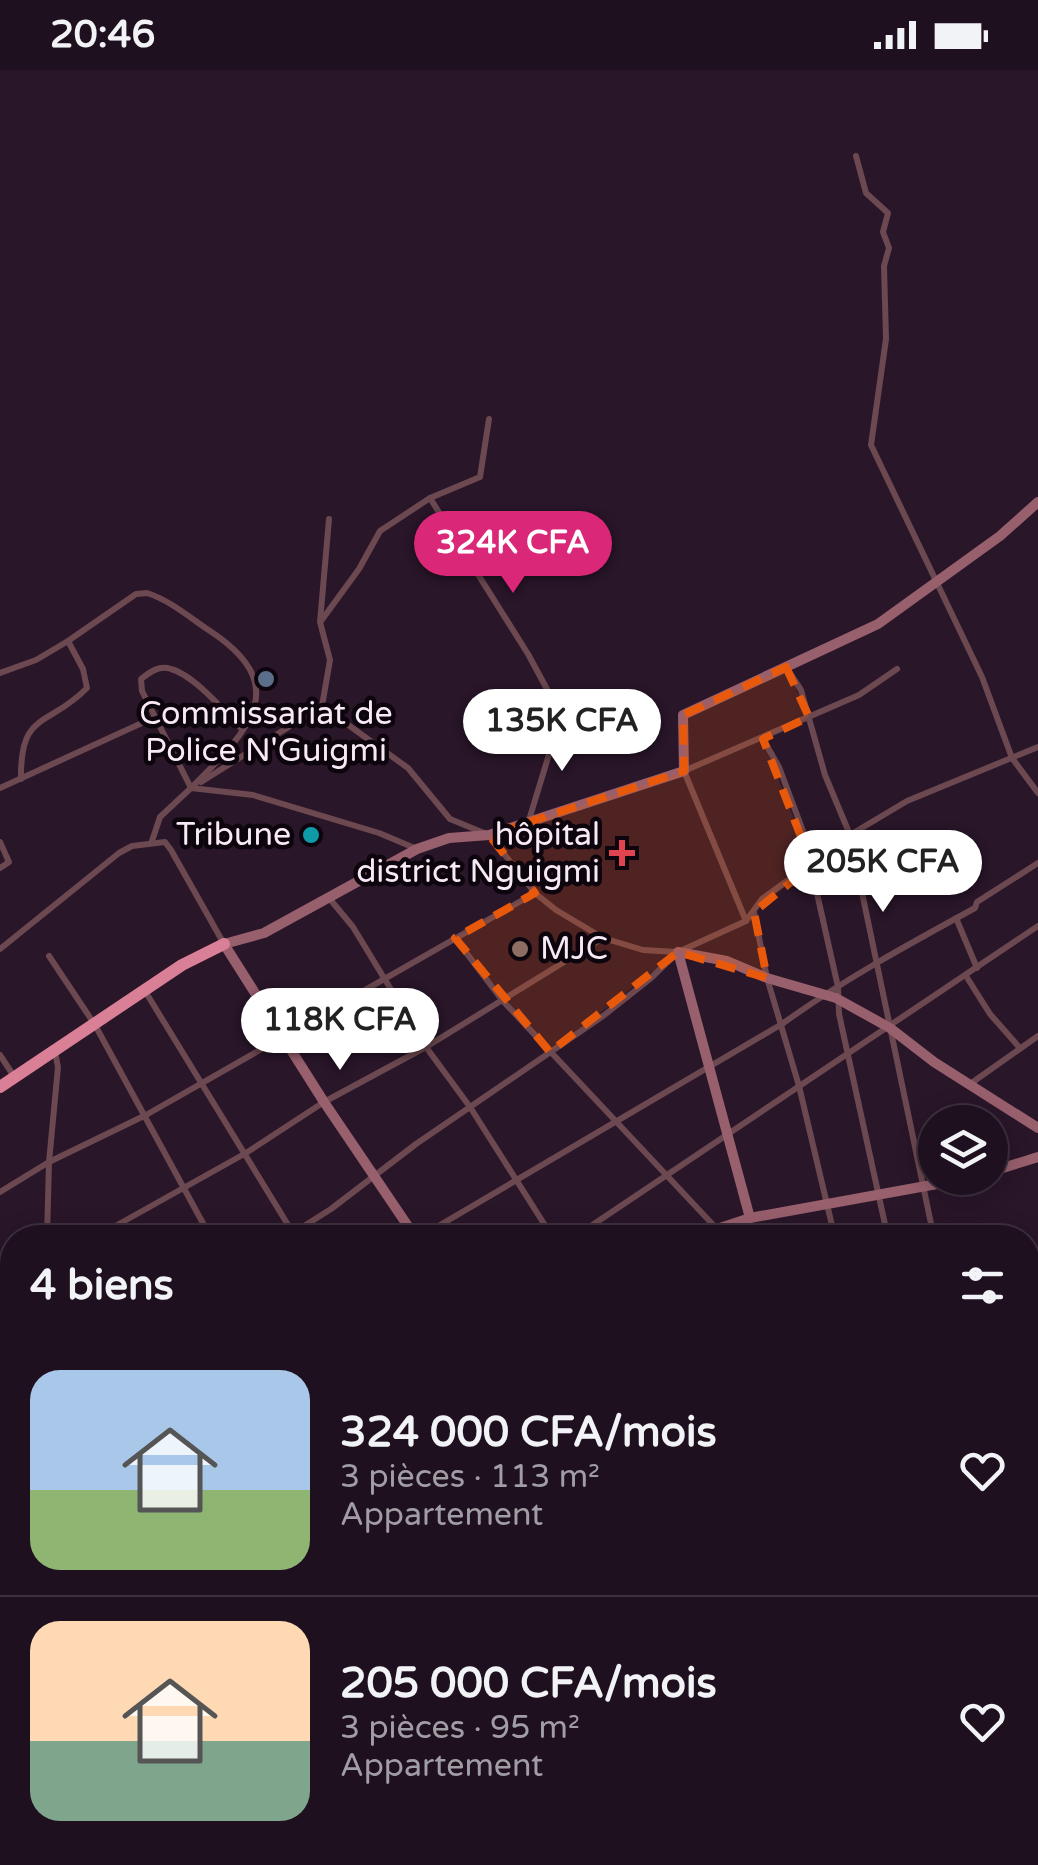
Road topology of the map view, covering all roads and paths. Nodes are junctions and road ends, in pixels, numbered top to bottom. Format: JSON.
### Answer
{"nodes":[{"id":1,"x":856,"y":156,"type":"dead end"},
{"id":2,"x":490,"y":419,"type":"dead end"},
{"id":3,"x":430,"y":498,"type":"junction"},
{"id":4,"x":1038,"y":502,"type":"edge"},
{"id":5,"x":329,"y":519,"type":"dead end"},
{"id":6,"x":936,"y":581,"type":"junction"},
{"id":7,"x":320,"y":622,"type":"junction"},
{"id":8,"x":68,"y":642,"type":"junction"},
{"id":9,"x":786,"y":667,"type":"junction"},
{"id":10,"x":897,"y":668,"type":"dead end"},
{"id":11,"x":0,"y":673,"type":"edge"},
{"id":12,"x":322,"y":706,"type":"junction"},
{"id":13,"x":155,"y":717,"type":"junction"},
{"id":14,"x":808,"y":717,"type":"junction"},
{"id":15,"x":242,"y":728,"type":"junction"},
{"id":16,"x":763,"y":738,"type":"junction"},
{"id":17,"x":1038,"y":747,"type":"edge"},
{"id":18,"x":1012,"y":758,"type":"junction"},
{"id":19,"x":684,"y":770,"type":"junction"},
{"id":20,"x":21,"y":778,"type":"junction"},
{"id":21,"x":0,"y":788,"type":"edge"},
{"id":22,"x":191,"y":788,"type":"junction"},
{"id":23,"x":1038,"y":793,"type":"edge"},
{"id":24,"x":528,"y":822,"type":"junction"},
{"id":25,"x":850,"y":835,"type":"junction"},
{"id":26,"x":490,"y":836,"type":"junction"},
{"id":27,"x":0,"y":842,"type":"edge"},
{"id":28,"x":152,"y":842,"type":"junction"},
{"id":29,"x":417,"y":848,"type":"junction"},
{"id":30,"x":1038,"y":863,"type":"edge"},
{"id":31,"x":812,"y":866,"type":"junction"},
{"id":32,"x":0,"y":868,"type":"edge"},
{"id":33,"x":535,"y":893,"type":"junction"},
{"id":34,"x":329,"y":898,"type":"junction"},
{"id":35,"x":754,"y":912,"type":"junction"},
{"id":36,"x":956,"y":918,"type":"junction"},
{"id":37,"x":746,"y":921,"type":"junction"},
{"id":38,"x":1038,"y":926,"type":"edge"},
{"id":39,"x":455,"y":938,"type":"junction"},
{"id":40,"x":603,"y":938,"type":"junction"},
{"id":41,"x":224,"y":944,"type":"junction"},
{"id":42,"x":0,"y":949,"type":"edge"},
{"id":43,"x":678,"y":952,"type":"junction"},
{"id":44,"x":49,"y":956,"type":"dead end"},
{"id":45,"x":874,"y":964,"type":"junction"},
{"id":46,"x":977,"y":969,"type":"junction"},
{"id":47,"x":966,"y":976,"type":"junction"},
{"id":48,"x":767,"y":978,"type":"junction"},
{"id":49,"x":385,"y":982,"type":"junction"},
{"id":50,"x":144,"y":990,"type":"junction"},
{"id":51,"x":837,"y":992,"type":"junction"},
{"id":52,"x":822,"y":996,"type":"junction"},
{"id":53,"x":502,"y":1000,"type":"junction"},
{"id":54,"x":782,"y":1024,"type":"junction"},
{"id":55,"x":96,"y":1025,"type":"junction"},
{"id":56,"x":890,"y":1028,"type":"junction"},
{"id":57,"x":1038,"y":1036,"type":"edge"},
{"id":58,"x":282,"y":1038,"type":"junction"},
{"id":59,"x":1019,"y":1046,"type":"junction"},
{"id":60,"x":426,"y":1047,"type":"junction"},
{"id":61,"x":55,"y":1052,"type":"junction"},
{"id":62,"x":550,"y":1052,"type":"junction"},
{"id":63,"x":848,"y":1053,"type":"junction"},
{"id":64,"x":0,"y":1055,"type":"edge"},
{"id":65,"x":708,"y":1067,"type":"junction"},
{"id":66,"x":15,"y":1078,"type":"junction"},
{"id":67,"x":203,"y":1083,"type":"junction"},
{"id":68,"x":970,"y":1084,"type":"junction"},
{"id":69,"x":799,"y":1086,"type":"junction"},
{"id":70,"x":0,"y":1087,"type":"edge"},
{"id":71,"x":324,"y":1102,"type":"junction"},
{"id":72,"x":470,"y":1106,"type":"junction"},
{"id":73,"x":146,"y":1115,"type":"junction"},
{"id":74,"x":619,"y":1121,"type":"junction"},
{"id":75,"x":1038,"y":1128,"type":"edge"},
{"id":76,"x":728,"y":1134,"type":"junction"},
{"id":77,"x":246,"y":1153,"type":"junction"},
{"id":78,"x":1038,"y":1157,"type":"edge"},
{"id":79,"x":49,"y":1162,"type":"junction"},
{"id":80,"x":918,"y":1163,"type":"edge"},
{"id":81,"x":1008,"y":1166,"type":"edge"},
{"id":82,"x":666,"y":1176,"type":"junction"},
{"id":83,"x":374,"y":1178,"type":"junction"},
{"id":84,"x":515,"y":1180,"type":"junction"},
{"id":85,"x":184,"y":1186,"type":"junction"},
{"id":86,"x":918,"y":1188,"type":"edge"},
{"id":87,"x":0,"y":1192,"type":"edge"},
{"id":88,"x":925,"y":1195,"type":"edge"},
{"id":89,"x":877,"y":1196,"type":"junction"},
{"id":90,"x":827,"y":1205,"type":"junction"},
{"id":91,"x":750,"y":1218,"type":"junction"},
{"id":92,"x":47,"y":1225,"type":"edge"},
{"id":93,"x":116,"y":1225,"type":"edge"},
{"id":94,"x":204,"y":1225,"type":"edge"},
{"id":95,"x":289,"y":1225,"type":"edge"},
{"id":96,"x":309,"y":1225,"type":"edge"},
{"id":97,"x":408,"y":1225,"type":"edge"},
{"id":98,"x":439,"y":1225,"type":"edge"},
{"id":99,"x":544,"y":1225,"type":"edge"},
{"id":100,"x":592,"y":1225,"type":"edge"},
{"id":101,"x":708,"y":1225,"type":"edge"},
{"id":102,"x":735,"y":1225,"type":"edge"},
{"id":103,"x":832,"y":1225,"type":"edge"},
{"id":104,"x":885,"y":1225,"type":"edge"},
{"id":105,"x":931,"y":1225,"type":"edge"}],
"edges":[{"from":1,"to":6,"type":"street"},
{"from":2,"to":3,"type":"street"},
{"from":3,"to":7,"type":"street"},
{"from":3,"to":24,"type":"street"},
{"from":4,"to":6,"type":"street"},
{"from":5,"to":7,"type":"street"},
{"from":6,"to":9,"type":"street"},
{"from":6,"to":18,"type":"street"},
{"from":7,"to":12,"type":"street"},
{"from":8,"to":11,"type":"street"},
{"from":8,"to":15,"type":"street"},
{"from":8,"to":20,"type":"street"},
{"from":9,"to":14,"type":"street"},
{"from":9,"to":19,"type":"street"},
{"from":10,"to":14,"type":"street"},
{"from":12,"to":22,"type":"street"},
{"from":12,"to":26,"type":"street"},
{"from":13,"to":15,"type":"street"},
{"from":13,"to":20,"type":"street"},
{"from":13,"to":22,"type":"street"},
{"from":14,"to":16,"type":"street"},
{"from":14,"to":25,"type":"street"},
{"from":15,"to":22,"type":"street"},
{"from":16,"to":19,"type":"street"},
{"from":16,"to":31,"type":"street"},
{"from":17,"to":18,"type":"street"},
{"from":18,"to":23,"type":"street"},
{"from":18,"to":25,"type":"street"},
{"from":19,"to":24,"type":"street"},
{"from":19,"to":37,"type":"street"},
{"from":20,"to":21,"type":"street"},
{"from":22,"to":28,"type":"street"},
{"from":22,"to":29,"type":"street"},
{"from":24,"to":26,"type":"street"},
{"from":25,"to":31,"type":"street"},
{"from":25,"to":45,"type":"street"},
{"from":26,"to":29,"type":"street"},
{"from":26,"to":33,"type":"street"},
{"from":27,"to":32,"type":"street"},
{"from":28,"to":41,"type":"street"},
{"from":28,"to":42,"type":"street"},
{"from":29,"to":34,"type":"street"},
{"from":30,"to":36,"type":"street"},
{"from":31,"to":35,"type":"street"},
{"from":31,"to":51,"type":"street"},
{"from":33,"to":39,"type":"street"},
{"from":33,"to":40,"type":"street"},
{"from":34,"to":41,"type":"street"},
{"from":34,"to":49,"type":"street"},
{"from":35,"to":37,"type":"street"},
{"from":35,"to":48,"type":"street"},
{"from":36,"to":45,"type":"street"},
{"from":36,"to":46,"type":"street"},
{"from":37,"to":43,"type":"street"},
{"from":38,"to":46,"type":"street"},
{"from":39,"to":49,"type":"street"},
{"from":39,"to":53,"type":"street"},
{"from":40,"to":43,"type":"street"},
{"from":40,"to":53,"type":"street"},
{"from":41,"to":50,"type":"highway"},
{"from":41,"to":58,"type":"street"},
{"from":43,"to":48,"type":"street"},
{"from":43,"to":62,"type":"street"},
{"from":43,"to":65,"type":"street"},
{"from":44,"to":55,"type":"street"},
{"from":45,"to":51,"type":"street"},
{"from":45,"to":56,"type":"street"},
{"from":46,"to":47,"type":"street"},
{"from":47,"to":56,"type":"street"},
{"from":47,"to":59,"type":"street"},
{"from":48,"to":52,"type":"street"},
{"from":48,"to":54,"type":"street"},
{"from":49,"to":58,"type":"street"},
{"from":49,"to":60,"type":"street"},
{"from":50,"to":55,"type":"highway"},
{"from":50,"to":67,"type":"street"},
{"from":51,"to":52,"type":"street"},
{"from":51,"to":56,"type":"street"},
{"from":51,"to":63,"type":"street"},
{"from":52,"to":54,"type":"street"},
{"from":53,"to":60,"type":"street"},
{"from":53,"to":62,"type":"street"},
{"from":54,"to":65,"type":"street"},
{"from":54,"to":69,"type":"street"},
{"from":55,"to":61,"type":"highway"},
{"from":55,"to":73,"type":"street"},
{"from":56,"to":63,"type":"street"},
{"from":56,"to":68,"type":"street"},
{"from":56,"to":80,"type":"street"},
{"from":57,"to":59,"type":"street"},
{"from":58,"to":67,"type":"street"},
{"from":58,"to":71,"type":"street"},
{"from":59,"to":68,"type":"street"},
{"from":60,"to":71,"type":"street"},
{"from":60,"to":72,"type":"street"},
{"from":61,"to":66,"type":"highway"},
{"from":61,"to":79,"type":"street"},
{"from":62,"to":72,"type":"street"},
{"from":62,"to":74,"type":"street"},
{"from":63,"to":69,"type":"street"},
{"from":63,"to":89,"type":"street"},
{"from":64,"to":66,"type":"street"},
{"from":65,"to":74,"type":"street"},
{"from":65,"to":76,"type":"street"},
{"from":66,"to":70,"type":"highway"},
{"from":67,"to":73,"type":"street"},
{"from":67,"to":77,"type":"street"},
{"from":68,"to":75,"type":"street"},
{"from":69,"to":76,"type":"street"},
{"from":69,"to":90,"type":"street"},
{"from":71,"to":77,"type":"street"},
{"from":71,"to":83,"type":"street"},
{"from":72,"to":83,"type":"street"},
{"from":72,"to":84,"type":"street"},
{"from":73,"to":79,"type":"street"},
{"from":73,"to":85,"type":"street"},
{"from":74,"to":82,"type":"street"},
{"from":74,"to":84,"type":"street"},
{"from":76,"to":82,"type":"street"},
{"from":76,"to":91,"type":"street"},
{"from":77,"to":85,"type":"street"},
{"from":77,"to":95,"type":"street"},
{"from":78,"to":81,"type":"street"},
{"from":79,"to":87,"type":"street"},
{"from":79,"to":92,"type":"street"},
{"from":82,"to":100,"type":"street"},
{"from":82,"to":101,"type":"street"},
{"from":83,"to":96,"type":"street"},
{"from":83,"to":97,"type":"street"},
{"from":84,"to":98,"type":"street"},
{"from":84,"to":99,"type":"street"},
{"from":85,"to":93,"type":"street"},
{"from":85,"to":94,"type":"street"},
{"from":86,"to":89,"type":"street"},
{"from":88,"to":105,"type":"street"},
{"from":89,"to":90,"type":"street"},
{"from":89,"to":104,"type":"street"},
{"from":90,"to":91,"type":"street"},
{"from":90,"to":103,"type":"street"},
{"from":91,"to":102,"type":"street"}]}
